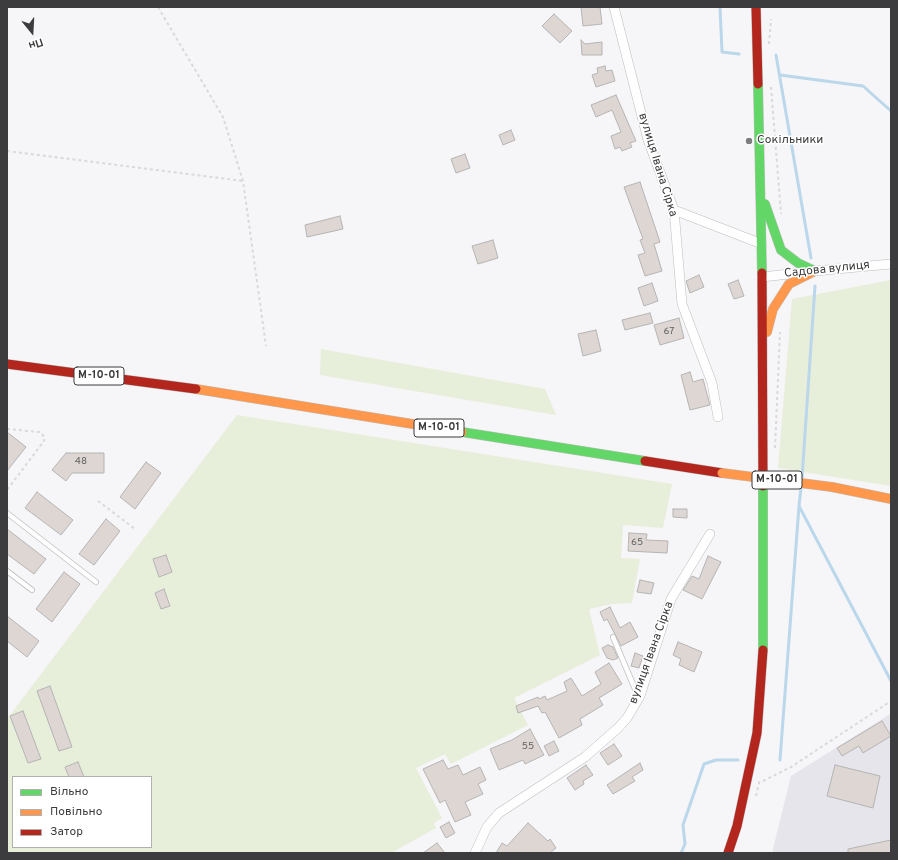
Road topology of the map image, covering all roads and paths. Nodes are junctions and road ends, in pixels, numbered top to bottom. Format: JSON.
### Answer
{"nodes":[{"id":1,"x":158,"y":7,"type":"edge"},
{"id":2,"x":614,"y":7,"type":"edge"},
{"id":3,"x":756,"y":7,"type":"edge"},
{"id":4,"x":771,"y":19,"type":"dead end"},
{"id":5,"x":769,"y":48,"type":"dead end"},
{"id":6,"x":770,"y":84,"type":"dead end"},
{"id":7,"x":7,"y":151,"type":"edge"},
{"id":8,"x":243,"y":181,"type":"junction"},
{"id":9,"x":762,"y":193,"type":"junction"},
{"id":10,"x":674,"y":210,"type":"junction"},
{"id":11,"x":782,"y":221,"type":"dead end"},
{"id":12,"x":762,"y":244,"type":"junction"},
{"id":13,"x":891,"y":264,"type":"edge"},
{"id":14,"x":815,"y":272,"type":"junction"},
{"id":15,"x":762,"y":277,"type":"junction"},
{"id":16,"x":780,"y":332,"type":"dead end"},
{"id":17,"x":266,"y":346,"type":"dead end"},
{"id":18,"x":762,"y":351,"type":"junction"},
{"id":19,"x":7,"y":360,"type":"edge"},
{"id":20,"x":7,"y":364,"type":"edge"},
{"id":21,"x":42,"y":368,"type":"junction"},
{"id":22,"x":718,"y":416,"type":"dead end"},
{"id":23,"x":7,"y":429,"type":"edge"},
{"id":24,"x":775,"y":450,"type":"dead end"},
{"id":25,"x":7,"y":490,"type":"edge"},
{"id":26,"x":891,"y":498,"type":"edge"},
{"id":27,"x":98,"y":502,"type":"dead end"},
{"id":28,"x":7,"y":513,"type":"edge"},
{"id":29,"x":135,"y":529,"type":"dead end"},
{"id":30,"x":710,"y":534,"type":"dead end"},
{"id":31,"x":7,"y":571,"type":"edge"},
{"id":32,"x":96,"y":582,"type":"dead end"},
{"id":33,"x":32,"y":590,"type":"dead end"},
{"id":34,"x":613,"y":637,"type":"dead end"},
{"id":35,"x":639,"y":698,"type":"junction"},
{"id":36,"x":891,"y":701,"type":"edge"},
{"id":37,"x":760,"y":778,"type":"dead end"},
{"id":38,"x":763,"y":781,"type":"dead end"},
{"id":39,"x":755,"y":802,"type":"dead end"},
{"id":40,"x":475,"y":853,"type":"edge"},
{"id":41,"x":728,"y":853,"type":"edge"}],
"edges":[{"from":1,"to":8,"type":"path"},
{"from":2,"to":10,"type":"street","name":"вулиця Івана Сірка"},
{"from":3,"to":9,"type":"main road"},
{"from":4,"to":5,"type":"path"},
{"from":6,"to":11,"type":"path"},
{"from":7,"to":8,"type":"path"},
{"from":8,"to":17,"type":"path"},
{"from":9,"to":12,"type":"main road"},
{"from":9,"to":14,"type":"main road"},
{"from":10,"to":12,"type":"street"},
{"from":10,"to":22,"type":"street","name":"вулиця Івана Сірка"},
{"from":12,"to":15,"type":"main road"},
{"from":13,"to":14,"type":"street","name":"Садова вулиця","bridge":true},
{"from":14,"to":15,"type":"street","name":"Садова вулиця"},
{"from":14,"to":18,"type":"main road"},
{"from":15,"to":18,"type":"main road"},
{"from":16,"to":24,"type":"path"},
{"from":18,"to":41,"type":"main road"},
{"from":19,"to":21,"type":"main road","number":"М-10-01"},
{"from":20,"to":21,"type":"main road","number":"М-10-01"},
{"from":21,"to":26,"type":"main road","number":"М-10-01","bridge":true},
{"from":23,"to":25,"type":"path"},
{"from":27,"to":29,"type":"path"},
{"from":28,"to":32,"type":"lane"},
{"from":30,"to":35,"type":"street","name":"вулиця Івана Сірка"},
{"from":31,"to":33,"type":"lane"},
{"from":34,"to":35,"type":"lane"},
{"from":35,"to":40,"type":"street","name":"вулиця Івана Сірка"},
{"from":36,"to":38,"type":"path"},
{"from":37,"to":39,"type":"path"}]}
